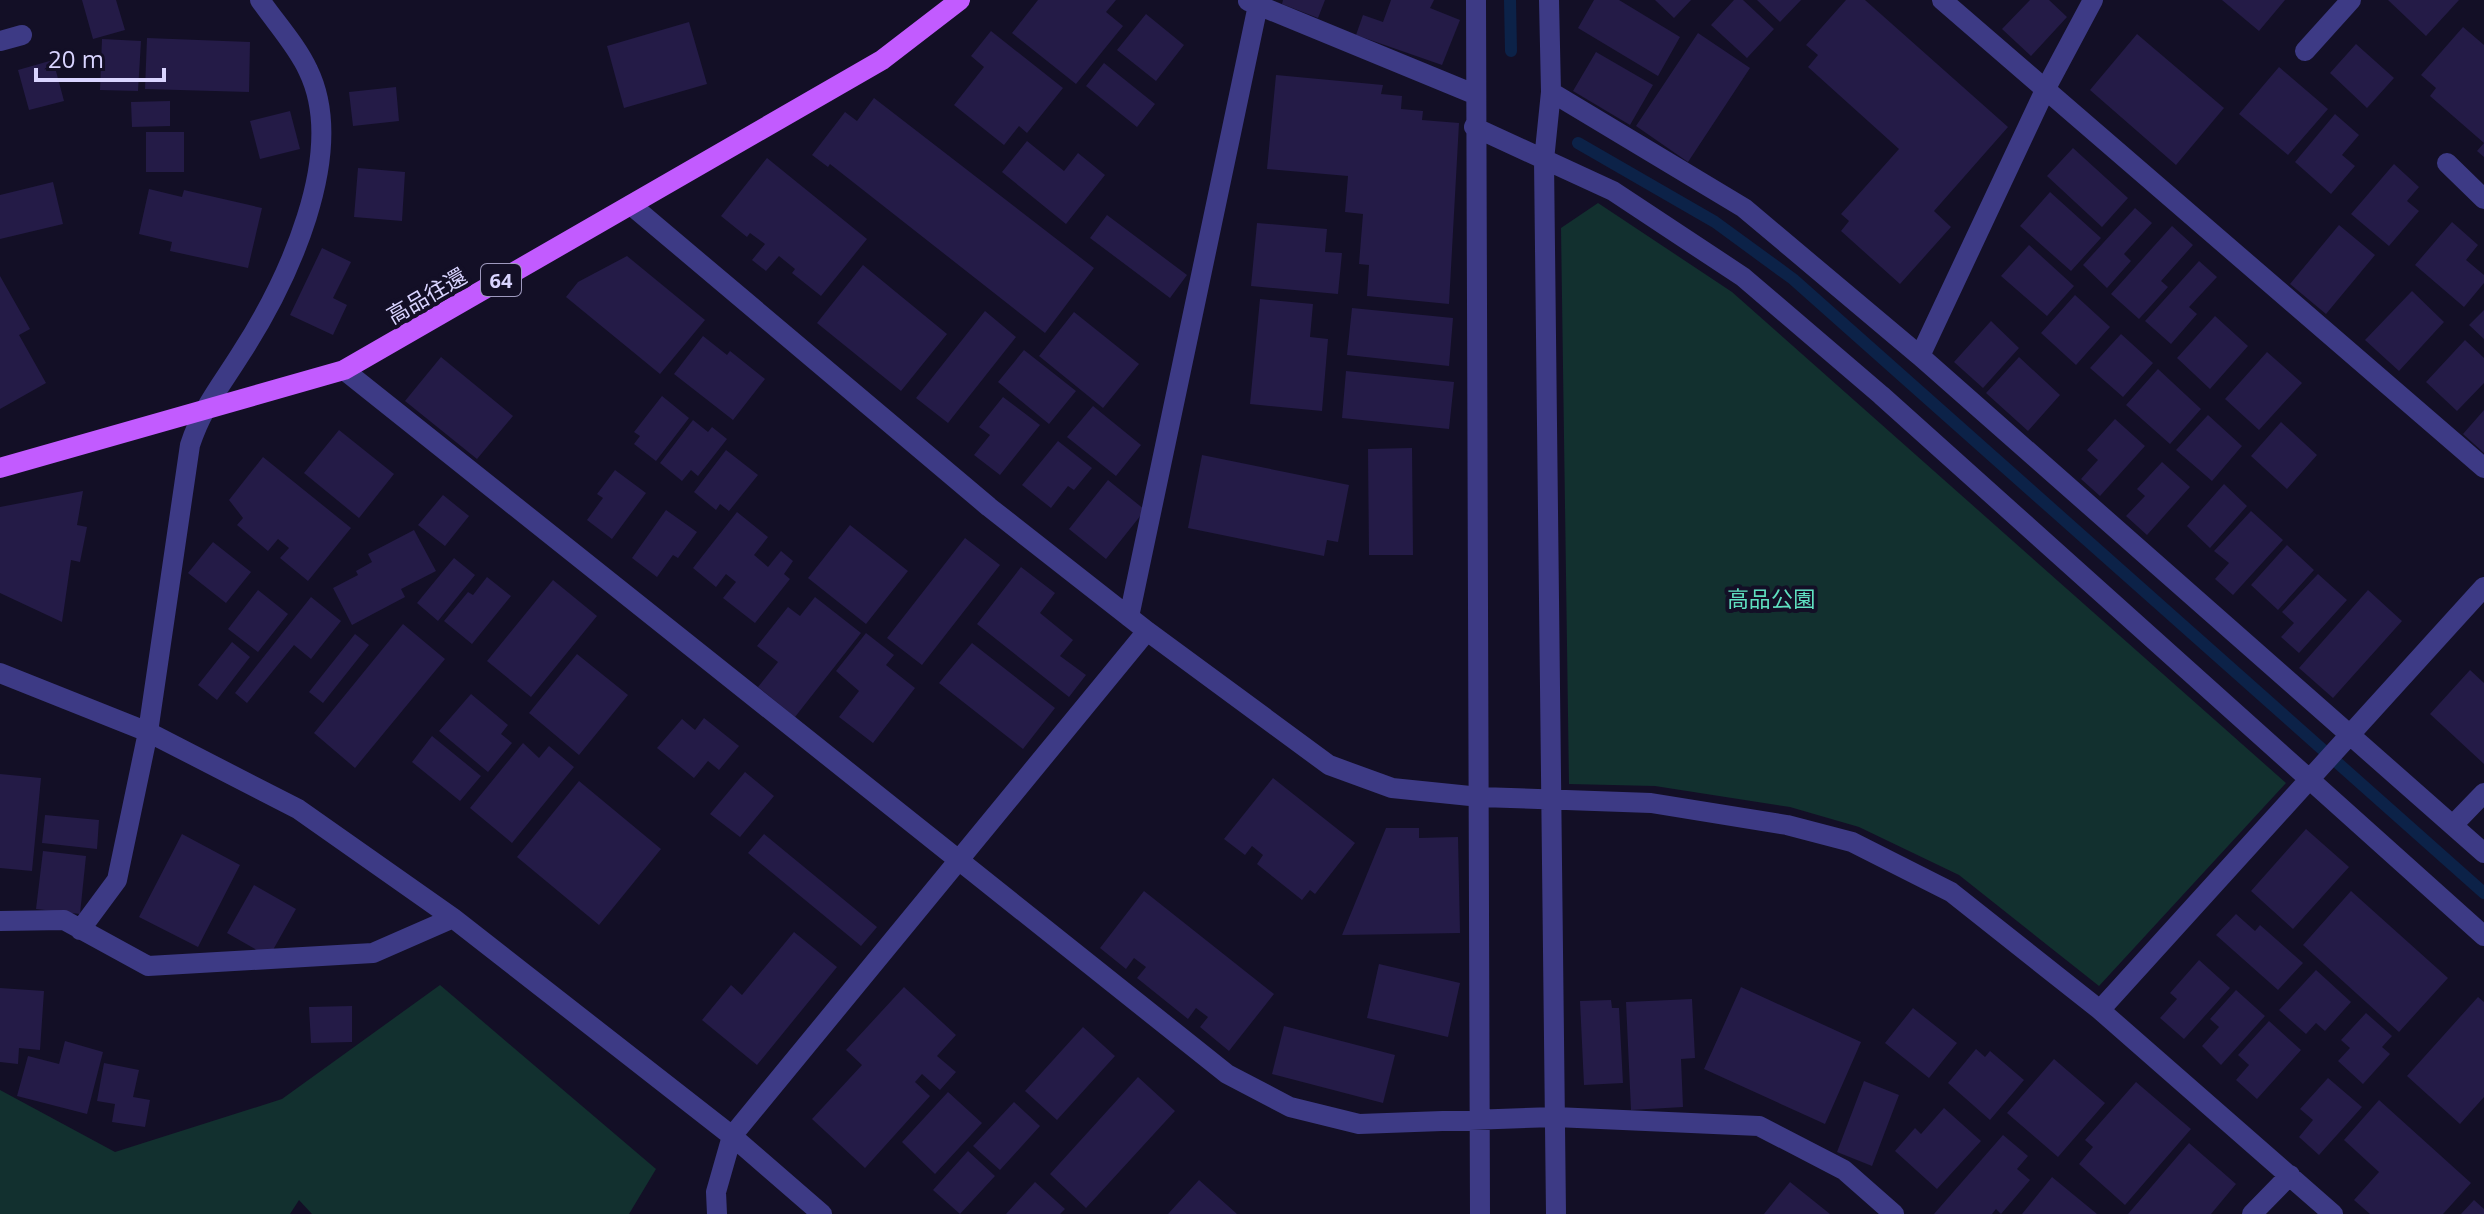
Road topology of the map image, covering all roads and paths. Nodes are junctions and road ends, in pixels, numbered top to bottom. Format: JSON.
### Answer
{"nodes":[{"id":1,"x":260,"y":0,"type":"edge"},
{"id":2,"x":960,"y":0,"type":"edge"},
{"id":3,"x":1476,"y":0,"type":"edge"},
{"id":4,"x":1549,"y":0,"type":"edge"},
{"id":5,"x":1942,"y":0,"type":"edge"},
{"id":6,"x":2093,"y":0,"type":"edge"},
{"id":7,"x":2351,"y":0,"type":"edge"},
{"id":8,"x":1252,"y":2,"type":"edge"},
{"id":9,"x":22,"y":35,"type":"dead end"},
{"id":10,"x":0,"y":41,"type":"edge"},
{"id":11,"x":2305,"y":51,"type":"dead end"},
{"id":12,"x":2046,"y":88,"type":"junction"},
{"id":13,"x":1551,"y":92,"type":"junction"},
{"id":14,"x":1474,"y":94,"type":"junction"},
{"id":15,"x":1474,"y":127,"type":"junction"},
{"id":16,"x":1544,"y":160,"type":"junction"},
{"id":17,"x":2447,"y":163,"type":"dead end"},
{"id":18,"x":2484,"y":199,"type":"edge"},
{"id":19,"x":631,"y":205,"type":"junction"},
{"id":20,"x":1920,"y":356,"type":"junction"},
{"id":21,"x":344,"y":370,"type":"junction"},
{"id":22,"x":201,"y":412,"type":"junction"},
{"id":23,"x":0,"y":468,"type":"edge"},
{"id":24,"x":2484,"y":468,"type":"edge"},
{"id":25,"x":2484,"y":587,"type":"edge"},
{"id":26,"x":1129,"y":617,"type":"junction"},
{"id":27,"x":1147,"y":631,"type":"junction"},
{"id":28,"x":0,"y":673,"type":"edge"},
{"id":29,"x":148,"y":732,"type":"junction"},
{"id":30,"x":2345,"y":741,"type":"junction"},
{"id":31,"x":2314,"y":776,"type":"junction"},
{"id":32,"x":2484,"y":793,"type":"edge"},
{"id":33,"x":1480,"y":797,"type":"junction"},
{"id":34,"x":1551,"y":800,"type":"junction"},
{"id":35,"x":2453,"y":825,"type":"junction"},
{"id":36,"x":2484,"y":853,"type":"edge"},
{"id":37,"x":958,"y":861,"type":"junction"},
{"id":38,"x":453,"y":918,"type":"junction"},
{"id":39,"x":0,"y":921,"type":"edge"},
{"id":40,"x":80,"y":930,"type":"junction"},
{"id":41,"x":2484,"y":936,"type":"edge"},
{"id":42,"x":2100,"y":1010,"type":"junction"},
{"id":43,"x":1555,"y":1117,"type":"junction"},
{"id":44,"x":1479,"y":1121,"type":"junction"},
{"id":45,"x":732,"y":1136,"type":"junction"},
{"id":46,"x":2290,"y":1175,"type":"junction"},
{"id":47,"x":717,"y":1214,"type":"edge"},
{"id":48,"x":822,"y":1214,"type":"edge"},
{"id":49,"x":1480,"y":1214,"type":"edge"},
{"id":50,"x":1556,"y":1214,"type":"edge"},
{"id":51,"x":1894,"y":1214,"type":"edge"},
{"id":52,"x":2252,"y":1214,"type":"edge"},
{"id":53,"x":2333,"y":1214,"type":"edge"}],
"edges":[{"from":1,"to":22,"type":"street"},
{"from":2,"to":19,"type":"main road","name":"高品往還","number":"64"},
{"from":3,"to":14,"type":"street"},
{"from":4,"to":13,"type":"street"},
{"from":5,"to":12,"type":"street"},
{"from":6,"to":12,"type":"street"},
{"from":7,"to":11,"type":"street"},
{"from":8,"to":14,"type":"street"},
{"from":8,"to":26,"type":"street"},
{"from":9,"to":10,"type":"street"},
{"from":12,"to":20,"type":"street"},
{"from":12,"to":24,"type":"street"},
{"from":13,"to":16,"type":"street"},
{"from":13,"to":20,"type":"street"},
{"from":14,"to":15,"type":"street"},
{"from":15,"to":16,"type":"street"},
{"from":15,"to":33,"type":"street"},
{"from":16,"to":31,"type":"street"},
{"from":16,"to":34,"type":"street"},
{"from":17,"to":18,"type":"street"},
{"from":19,"to":21,"type":"main road","name":"高品往還","number":"64"},
{"from":19,"to":26,"type":"street"},
{"from":20,"to":30,"type":"street"},
{"from":21,"to":22,"type":"main road","name":"高品往還","number":"64"},
{"from":21,"to":37,"type":"street"},
{"from":22,"to":23,"type":"main road","name":"高品往還","number":"64"},
{"from":22,"to":29,"type":"street"},
{"from":25,"to":30,"type":"street"},
{"from":26,"to":27,"type":"street"},
{"from":27,"to":33,"type":"street"},
{"from":27,"to":37,"type":"street"},
{"from":28,"to":29,"type":"street"},
{"from":29,"to":38,"type":"street"},
{"from":29,"to":40,"type":"street"},
{"from":30,"to":31,"type":"street"},
{"from":30,"to":35,"type":"street"},
{"from":31,"to":41,"type":"street"},
{"from":31,"to":42,"type":"street"},
{"from":32,"to":35,"type":"street"},
{"from":33,"to":34,"type":"street"},
{"from":33,"to":44,"type":"street"},
{"from":34,"to":42,"type":"street"},
{"from":34,"to":43,"type":"street"},
{"from":35,"to":36,"type":"street"},
{"from":37,"to":44,"type":"street"},
{"from":37,"to":45,"type":"street"},
{"from":38,"to":40,"type":"street"},
{"from":38,"to":45,"type":"street"},
{"from":39,"to":40,"type":"street"},
{"from":42,"to":46,"type":"street"},
{"from":43,"to":44,"type":"street"},
{"from":43,"to":50,"type":"street"},
{"from":43,"to":51,"type":"street"},
{"from":44,"to":49,"type":"street"},
{"from":45,"to":47,"type":"street"},
{"from":45,"to":48,"type":"street"},
{"from":46,"to":52,"type":"street"},
{"from":46,"to":53,"type":"street"}]}
